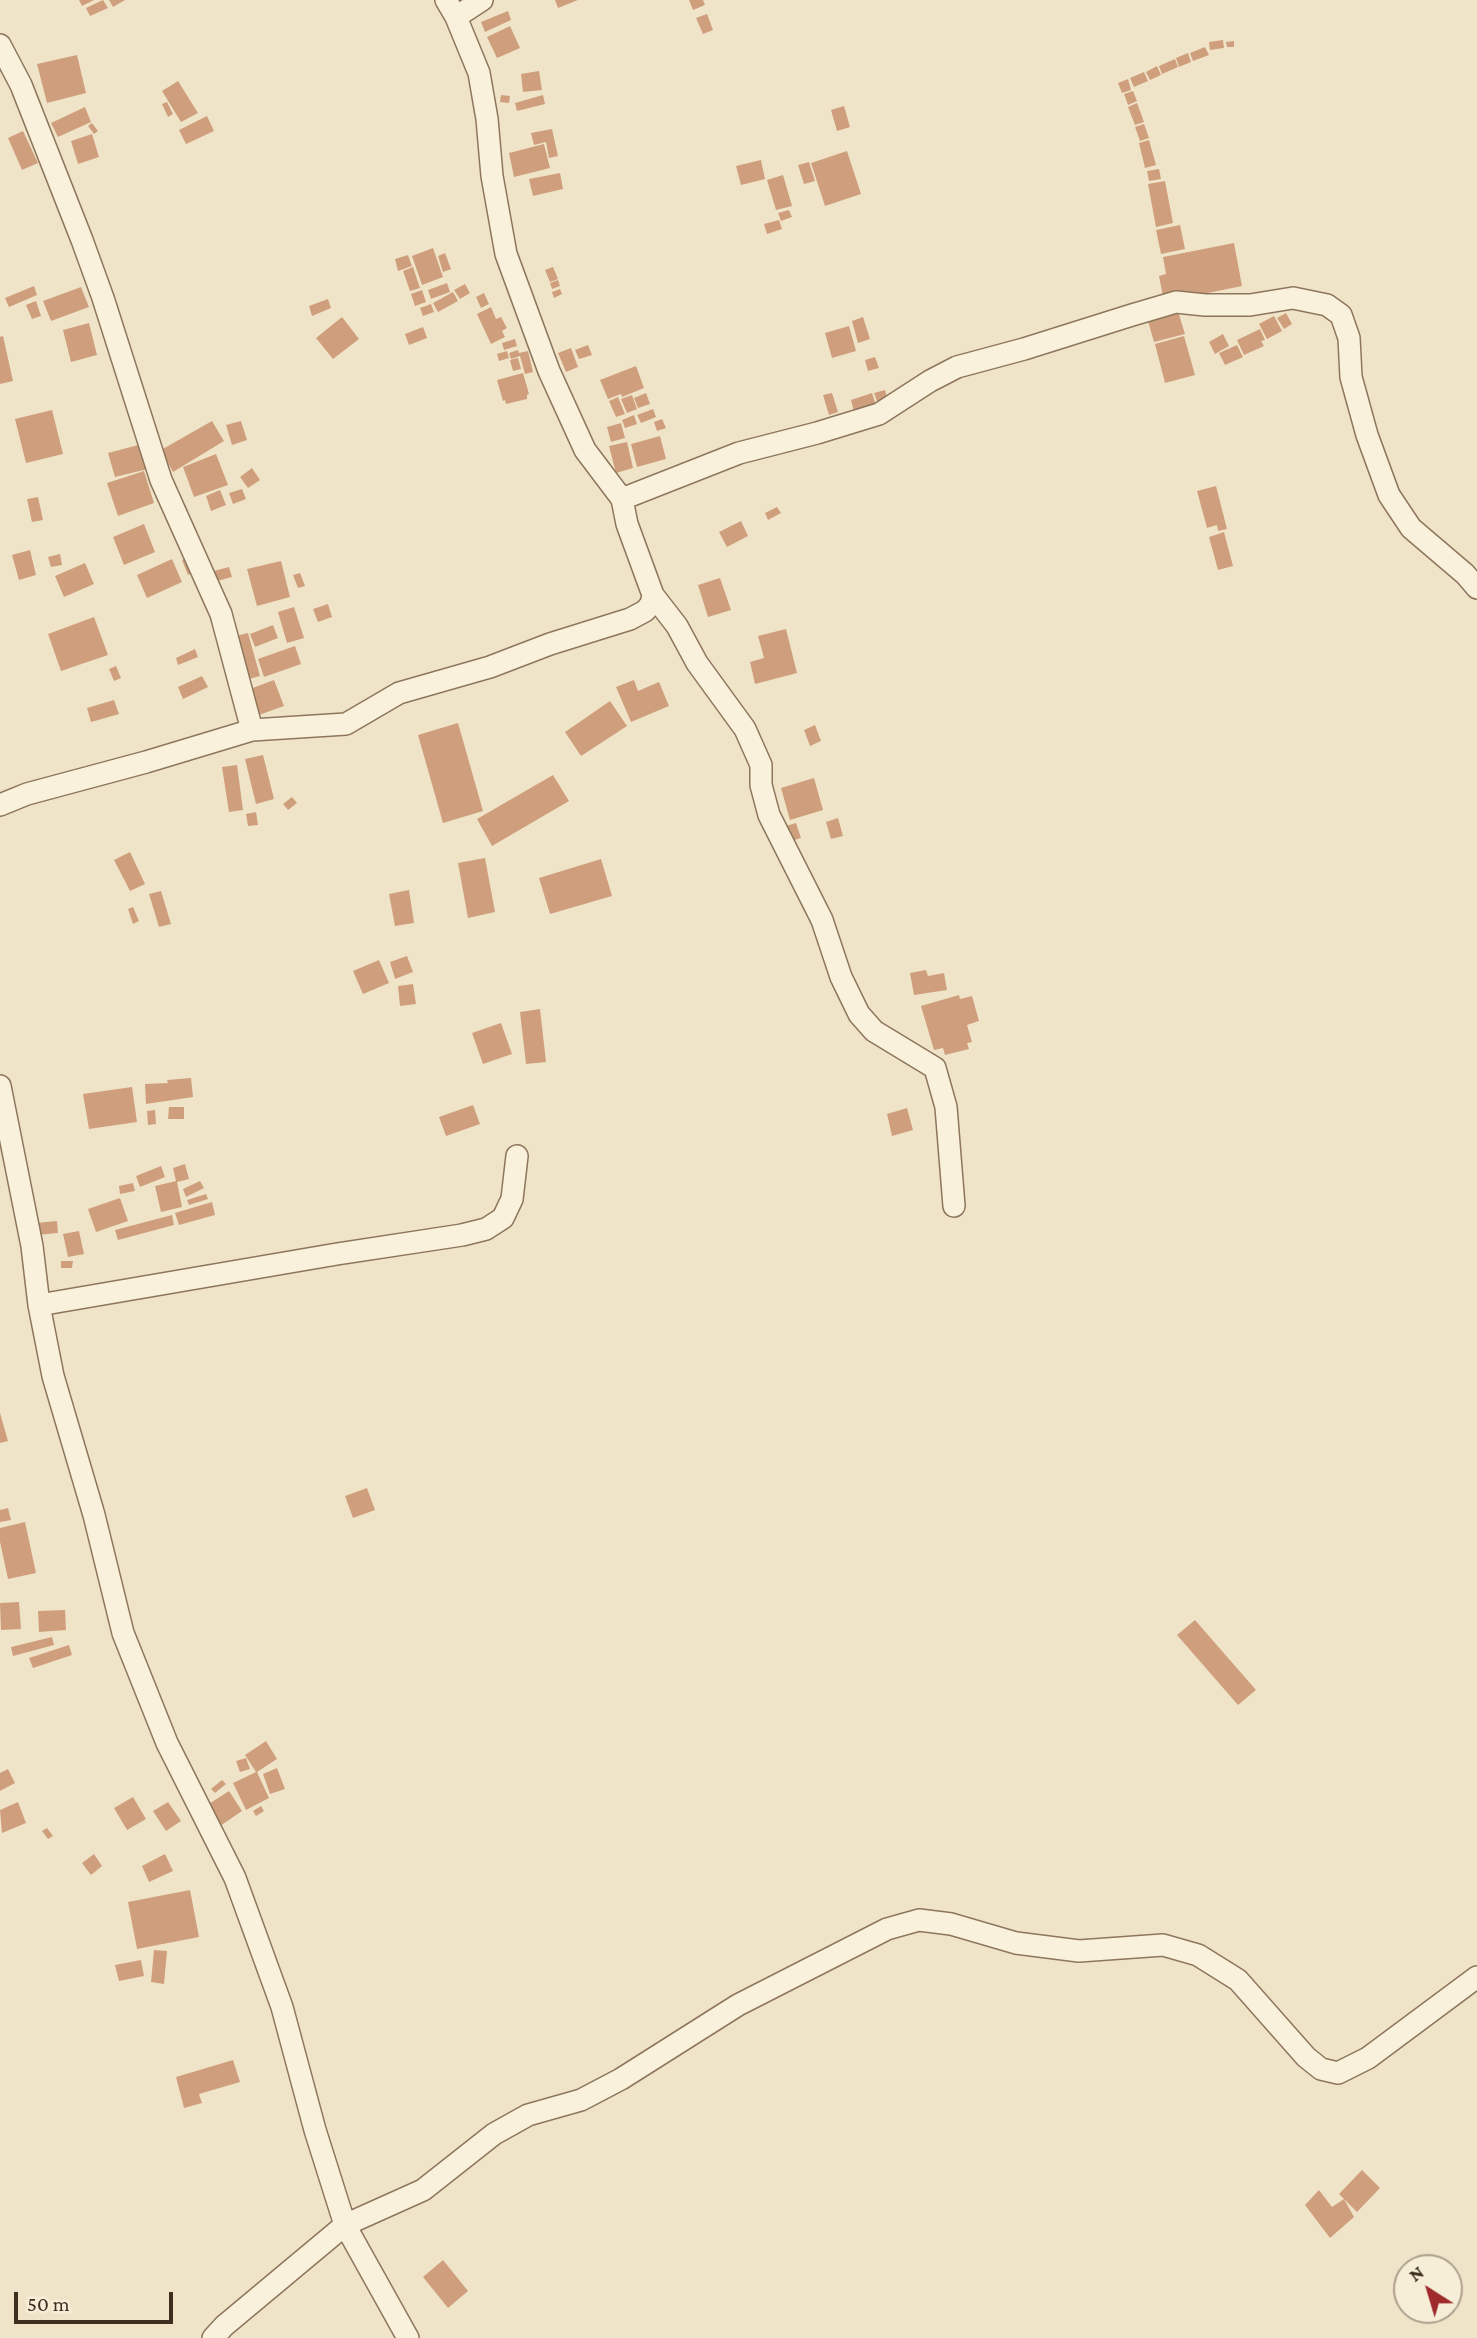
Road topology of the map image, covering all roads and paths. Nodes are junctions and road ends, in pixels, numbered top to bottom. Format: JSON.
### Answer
{"nodes":[{"id":1,"x":482,"y":0,"type":"edge"},
{"id":2,"x":451,"y":9,"type":"edge"},
{"id":3,"x":0,"y":45,"type":"edge"},
{"id":4,"x":622,"y":499,"type":"junction"},
{"id":5,"x":1477,"y":588,"type":"edge"},
{"id":6,"x":653,"y":595,"type":"junction"},
{"id":7,"x":252,"y":730,"type":"junction"},
{"id":8,"x":0,"y":805,"type":"edge"},
{"id":9,"x":1,"y":1093,"type":"edge"},
{"id":10,"x":517,"y":1156,"type":"dead end"},
{"id":11,"x":954,"y":1206,"type":"dead end"},
{"id":12,"x":39,"y":1305,"type":"junction"},
{"id":13,"x":1477,"y":1977,"type":"edge"},
{"id":14,"x":345,"y":2225,"type":"junction"},
{"id":15,"x":213,"y":2338,"type":"edge"},
{"id":16,"x":408,"y":2338,"type":"edge"}],
"edges":[{"from":1,"to":2,"type":"street"},
{"from":2,"to":4,"type":"street"},
{"from":3,"to":7,"type":"street"},
{"from":4,"to":5,"type":"street"},
{"from":4,"to":6,"type":"street"},
{"from":6,"to":7,"type":"street"},
{"from":6,"to":11,"type":"street"},
{"from":7,"to":8,"type":"street"},
{"from":9,"to":12,"type":"street"},
{"from":10,"to":12,"type":"street"},
{"from":12,"to":14,"type":"street"},
{"from":13,"to":14,"type":"street"},
{"from":14,"to":15,"type":"street"},
{"from":14,"to":16,"type":"street"}]}
